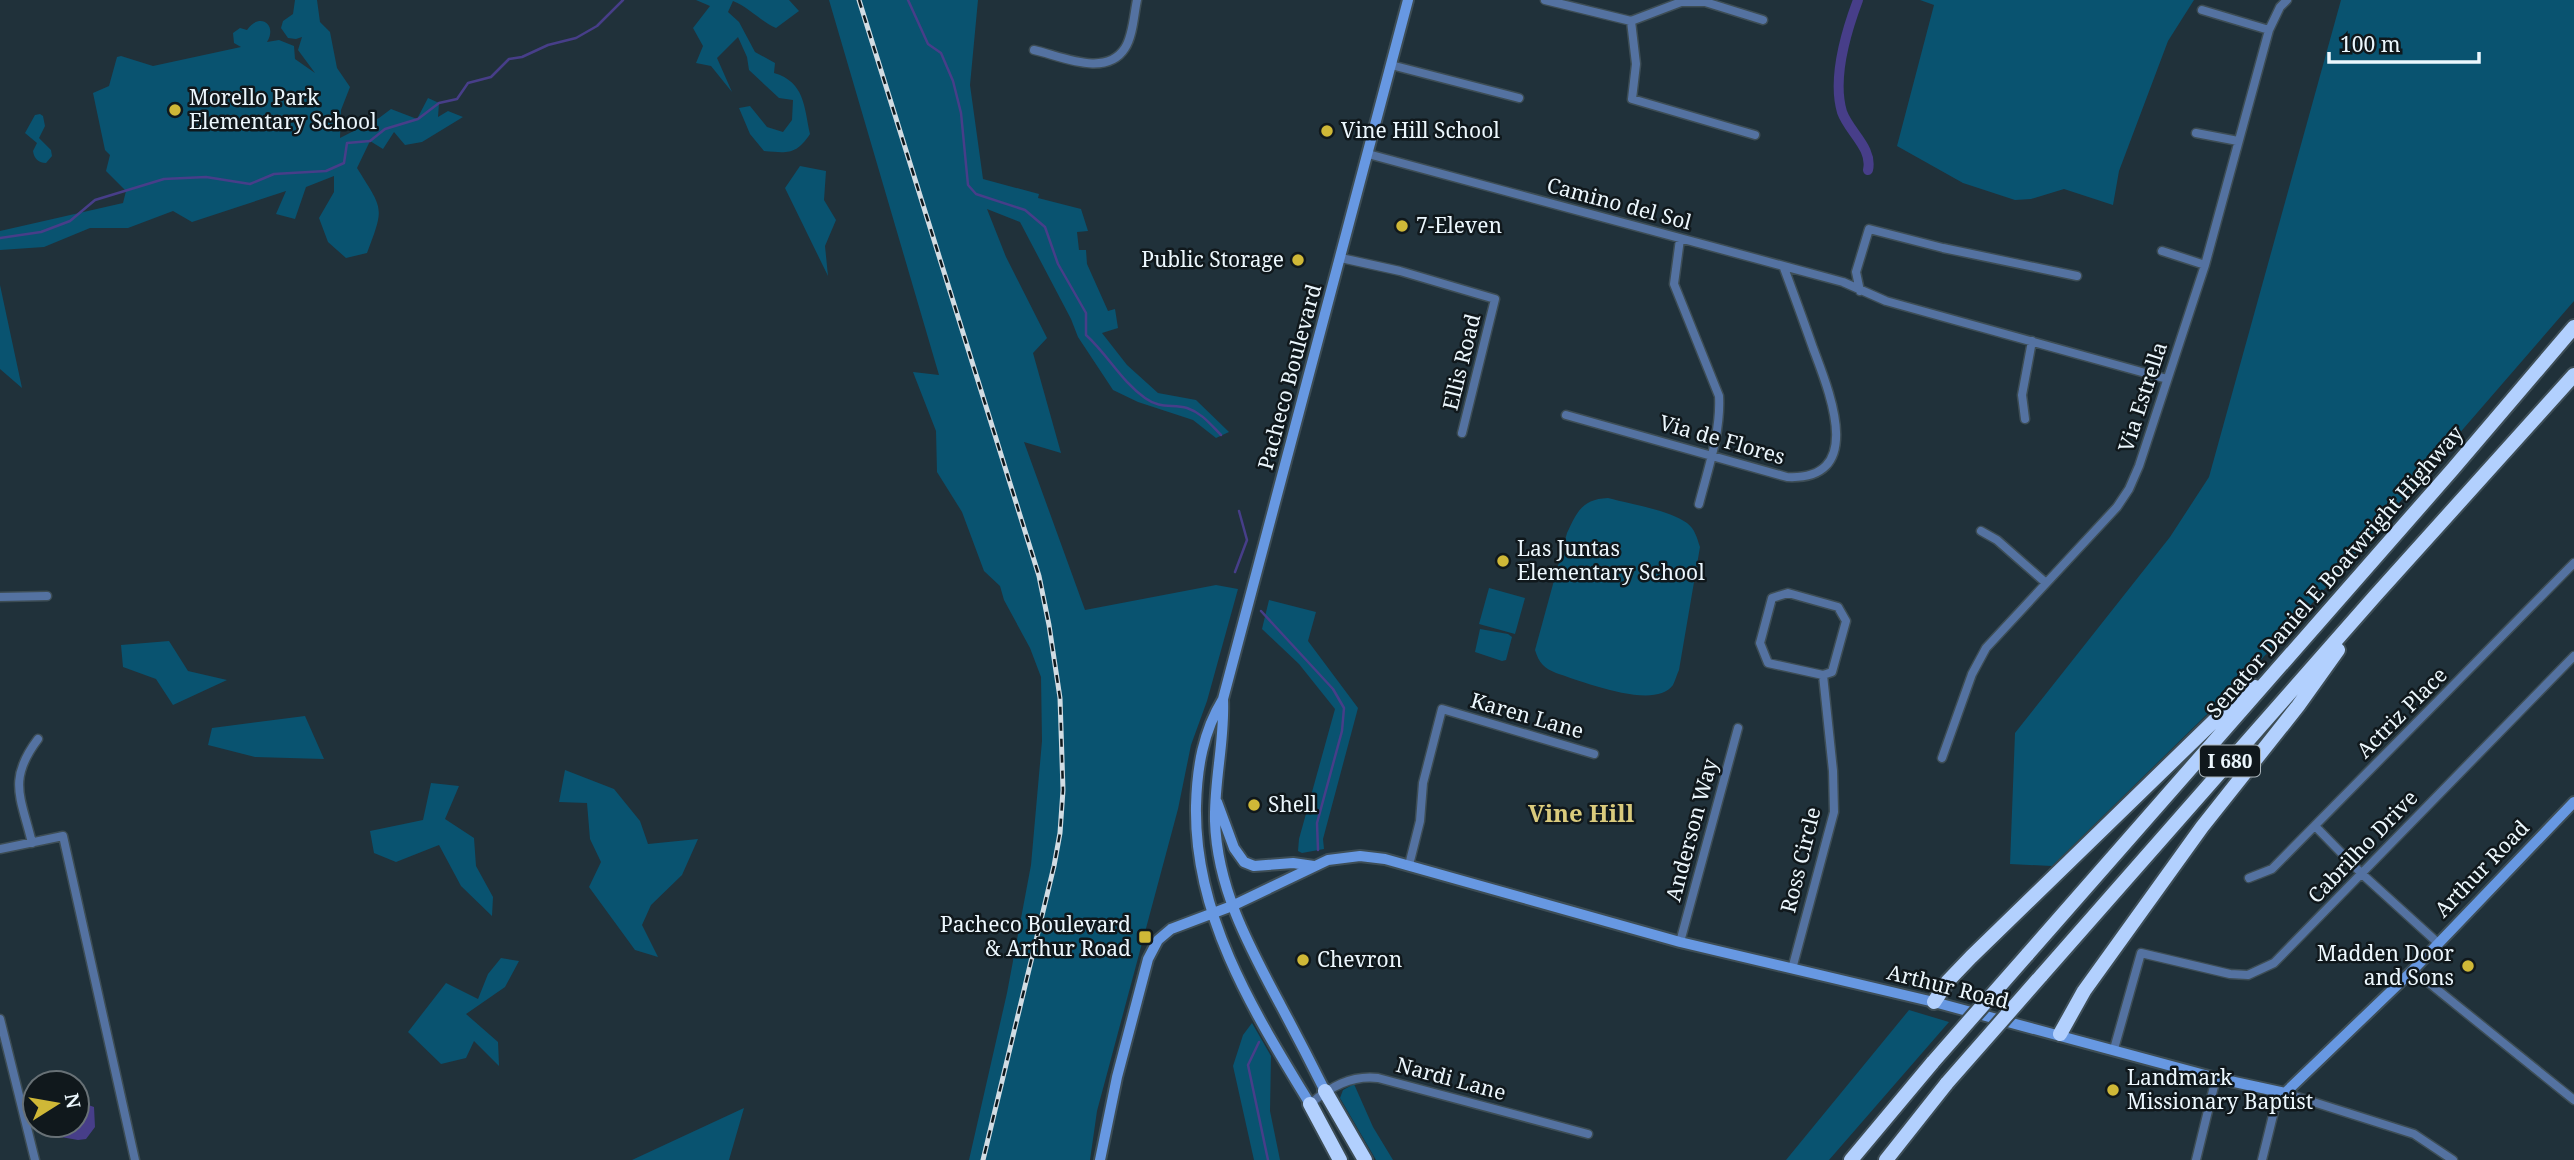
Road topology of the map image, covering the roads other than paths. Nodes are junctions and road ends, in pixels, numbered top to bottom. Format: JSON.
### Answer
{"nodes":[{"id":1,"x":1138,"y":0,"type":"edge"},
{"id":2,"x":1408,"y":0,"type":"edge"},
{"id":3,"x":1545,"y":0,"type":"edge"},
{"id":4,"x":2287,"y":0,"type":"edge"},
{"id":5,"x":2202,"y":10,"type":"dead end"},
{"id":6,"x":1763,"y":20,"type":"dead end"},
{"id":7,"x":1631,"y":21,"type":"junction"},
{"id":8,"x":2269,"y":30,"type":"junction"},
{"id":9,"x":1034,"y":50,"type":"dead end"},
{"id":10,"x":1391,"y":65,"type":"junction"},
{"id":11,"x":1519,"y":98,"type":"dead end"},
{"id":12,"x":2196,"y":133,"type":"dead end"},
{"id":13,"x":1755,"y":135,"type":"dead end"},
{"id":14,"x":2238,"y":141,"type":"junction"},
{"id":15,"x":1368,"y":154,"type":"junction"},
{"id":16,"x":1680,"y":239,"type":"junction"},
{"id":17,"x":2162,"y":251,"type":"dead end"},
{"id":18,"x":1341,"y":258,"type":"junction"},
{"id":19,"x":2204,"y":265,"type":"junction"},
{"id":20,"x":1784,"y":268,"type":"junction"},
{"id":21,"x":2077,"y":276,"type":"dead end"},
{"id":22,"x":1860,"y":291,"type":"junction"},
{"id":23,"x":2574,"y":327,"type":"edge"},
{"id":24,"x":2032,"y":341,"type":"junction"},
{"id":25,"x":2574,"y":376,"type":"edge"},
{"id":26,"x":2167,"y":379,"type":"junction"},
{"id":27,"x":1566,"y":415,"type":"dead end"},
{"id":28,"x":2025,"y":419,"type":"dead end"},
{"id":29,"x":1462,"y":433,"type":"dead end"},
{"id":30,"x":1712,"y":455,"type":"junction"},
{"id":31,"x":1699,"y":504,"type":"dead end"},
{"id":32,"x":1981,"y":531,"type":"dead end"},
{"id":33,"x":2574,"y":563,"type":"edge"},
{"id":34,"x":2046,"y":583,"type":"junction"},
{"id":35,"x":47,"y":596,"type":"dead end"},
{"id":36,"x":2375,"y":596,"type":"junction"},
{"id":37,"x":0,"y":597,"type":"edge"},
{"id":38,"x":2574,"y":656,"type":"edge"},
{"id":39,"x":2279,"y":669,"type":"junction"},
{"id":40,"x":1823,"y":675,"type":"junction"},
{"id":41,"x":1223,"y":699,"type":"junction"},
{"id":42,"x":1738,"y":727,"type":"dead end"},
{"id":43,"x":38,"y":739,"type":"dead end"},
{"id":44,"x":1594,"y":754,"type":"dead end"},
{"id":45,"x":1942,"y":758,"type":"dead end"},
{"id":46,"x":1216,"y":801,"type":"junction"},
{"id":47,"x":2574,"y":802,"type":"edge"},
{"id":48,"x":2315,"y":826,"type":"junction"},
{"id":49,"x":32,"y":843,"type":"junction"},
{"id":50,"x":0,"y":849,"type":"edge"},
{"id":51,"x":1314,"y":866,"type":"junction"},
{"id":52,"x":1409,"y":866,"type":"junction"},
{"id":53,"x":2362,"y":874,"type":"junction"},
{"id":54,"x":2249,"y":878,"type":"dead end"},
{"id":55,"x":1231,"y":906,"type":"junction"},
{"id":56,"x":1211,"y":913,"type":"junction"},
{"id":57,"x":1680,"y":942,"type":"junction"},
{"id":58,"x":2438,"y":943,"type":"junction"},
{"id":59,"x":1792,"y":969,"type":"junction"},
{"id":60,"x":2413,"y":970,"type":"junction"},
{"id":61,"x":1934,"y":1002,"type":"junction"},
{"id":62,"x":0,"y":1019,"type":"edge"},
{"id":63,"x":2060,"y":1034,"type":"junction"},
{"id":64,"x":2114,"y":1049,"type":"junction"},
{"id":65,"x":2216,"y":1078,"type":"junction"},
{"id":66,"x":1325,"y":1091,"type":"junction"},
{"id":67,"x":2282,"y":1092,"type":"junction"},
{"id":68,"x":2574,"y":1100,"type":"edge"},
{"id":69,"x":1310,"y":1104,"type":"junction"},
{"id":70,"x":1588,"y":1134,"type":"dead end"},
{"id":71,"x":35,"y":1160,"type":"edge"},
{"id":72,"x":135,"y":1160,"type":"edge"},
{"id":73,"x":1100,"y":1160,"type":"edge"},
{"id":74,"x":1340,"y":1160,"type":"edge"},
{"id":75,"x":1365,"y":1160,"type":"edge"},
{"id":76,"x":1851,"y":1160,"type":"edge"},
{"id":77,"x":1886,"y":1160,"type":"edge"},
{"id":78,"x":2196,"y":1160,"type":"edge"},
{"id":79,"x":2262,"y":1160,"type":"edge"},
{"id":80,"x":2453,"y":1160,"type":"edge"}],
"edges":[{"from":1,"to":9,"type":"street"},
{"from":2,"to":10,"type":"main road","name":"Pacheco Boulevard"},
{"from":3,"to":7,"type":"street"},
{"from":4,"to":8,"type":"street","name":"Via Estrella"},
{"from":5,"to":8,"type":"street"},
{"from":6,"to":7,"type":"street"},
{"from":7,"to":13,"type":"street"},
{"from":8,"to":14,"type":"street","name":"Via Estrella"},
{"from":10,"to":11,"type":"street"},
{"from":10,"to":15,"type":"main road","name":"Pacheco Boulevard"},
{"from":12,"to":14,"type":"street"},
{"from":14,"to":19,"type":"street","name":"Via Estrella"},
{"from":15,"to":16,"type":"street","name":"Camino del Sol"},
{"from":15,"to":18,"type":"main road","name":"Pacheco Boulevard"},
{"from":16,"to":20,"type":"street","name":"Camino del Sol"},
{"from":16,"to":30,"type":"street"},
{"from":17,"to":19,"type":"street"},
{"from":18,"to":29,"type":"street","name":"Ellis Road"},
{"from":18,"to":41,"type":"main road","name":"Pacheco Boulevard"},
{"from":19,"to":26,"type":"street","name":"Via Estrella"},
{"from":20,"to":22,"type":"street","name":"Camino del Sol"},
{"from":20,"to":30,"type":"street","name":"Via de Flores"},
{"from":21,"to":22,"type":"street"},
{"from":22,"to":24,"type":"street","name":"Camino del Sol"},
{"from":23,"to":39,"type":"highway","name":"Senator Daniel E Boatwright Highway","number":"I 680"},
{"from":24,"to":26,"type":"street","name":"Camino del Sol"},
{"from":24,"to":28,"type":"street"},
{"from":25,"to":36,"type":"highway","number":"I 680"},
{"from":26,"to":34,"type":"street","name":"Via Estrella"},
{"from":27,"to":30,"type":"street","name":"Via de Flores"},
{"from":30,"to":31,"type":"street"},
{"from":32,"to":34,"type":"street"},
{"from":33,"to":48,"type":"street","name":"Actriz Place"},
{"from":34,"to":45,"type":"street","name":"Via Estrella"},
{"from":35,"to":37,"type":"street"},
{"from":36,"to":63,"type":"highway"},
{"from":36,"to":77,"type":"highway","number":"I 680","bridge":true},
{"from":38,"to":53,"type":"street","name":"Cabrilho Drive"},
{"from":39,"to":61,"type":"highway"},
{"from":39,"to":76,"type":"highway","name":"Senator Daniel E Boatwright Highway","number":"I 680","bridge":true},
{"from":40,"to":40,"type":"street"},
{"from":40,"to":59,"type":"street","name":"Ross Circle"},
{"from":41,"to":46,"type":"main road","name":"Pacheco Boulevard"},
{"from":41,"to":56,"type":"main road","name":"Pacheco Boulevard"},
{"from":42,"to":57,"type":"street","name":"Anderson Way"},
{"from":43,"to":49,"type":"street"},
{"from":44,"to":52,"type":"street","name":"Karen Lane"},
{"from":46,"to":51,"type":"main road"},
{"from":46,"to":55,"type":"main road","name":"Pacheco Boulevard"},
{"from":47,"to":58,"type":"main road","name":"Arthur Road"},
{"from":48,"to":53,"type":"street"},
{"from":48,"to":54,"type":"street","name":"Actriz Place"},
{"from":49,"to":50,"type":"street"},
{"from":49,"to":72,"type":"street"},
{"from":51,"to":52,"type":"main road","name":"Arthur Road"},
{"from":51,"to":55,"type":"main road","name":"Arthur Road"},
{"from":52,"to":57,"type":"main road","name":"Arthur Road"},
{"from":53,"to":58,"type":"street"},
{"from":53,"to":64,"type":"street","name":"Cabrilho Drive"},
{"from":55,"to":56,"type":"main road","name":"Arthur Road"},
{"from":55,"to":66,"type":"main road","name":"Pacheco Boulevard"},
{"from":56,"to":69,"type":"main road","name":"Pacheco Boulevard"},
{"from":56,"to":73,"type":"main road"},
{"from":57,"to":59,"type":"main road","name":"Arthur Road"},
{"from":58,"to":60,"type":"main road","name":"Arthur Road"},
{"from":59,"to":61,"type":"main road","name":"Arthur Road"},
{"from":60,"to":67,"type":"main road","name":"Arthur Road"},
{"from":60,"to":68,"type":"street"},
{"from":61,"to":63,"type":"main road","name":"Arthur Road"},
{"from":62,"to":71,"type":"street"},
{"from":63,"to":64,"type":"main road","name":"Arthur Road"},
{"from":64,"to":65,"type":"main road","name":"Arthur Road"},
{"from":65,"to":67,"type":"main road","name":"Arthur Road"},
{"from":65,"to":78,"type":"street"},
{"from":66,"to":69,"type":"street","name":"Nardi Lane"},
{"from":66,"to":70,"type":"street","name":"Nardi Lane"},
{"from":66,"to":75,"type":"highway"},
{"from":67,"to":79,"type":"street"},
{"from":67,"to":80,"type":"street"},
{"from":69,"to":74,"type":"highway"}]}
